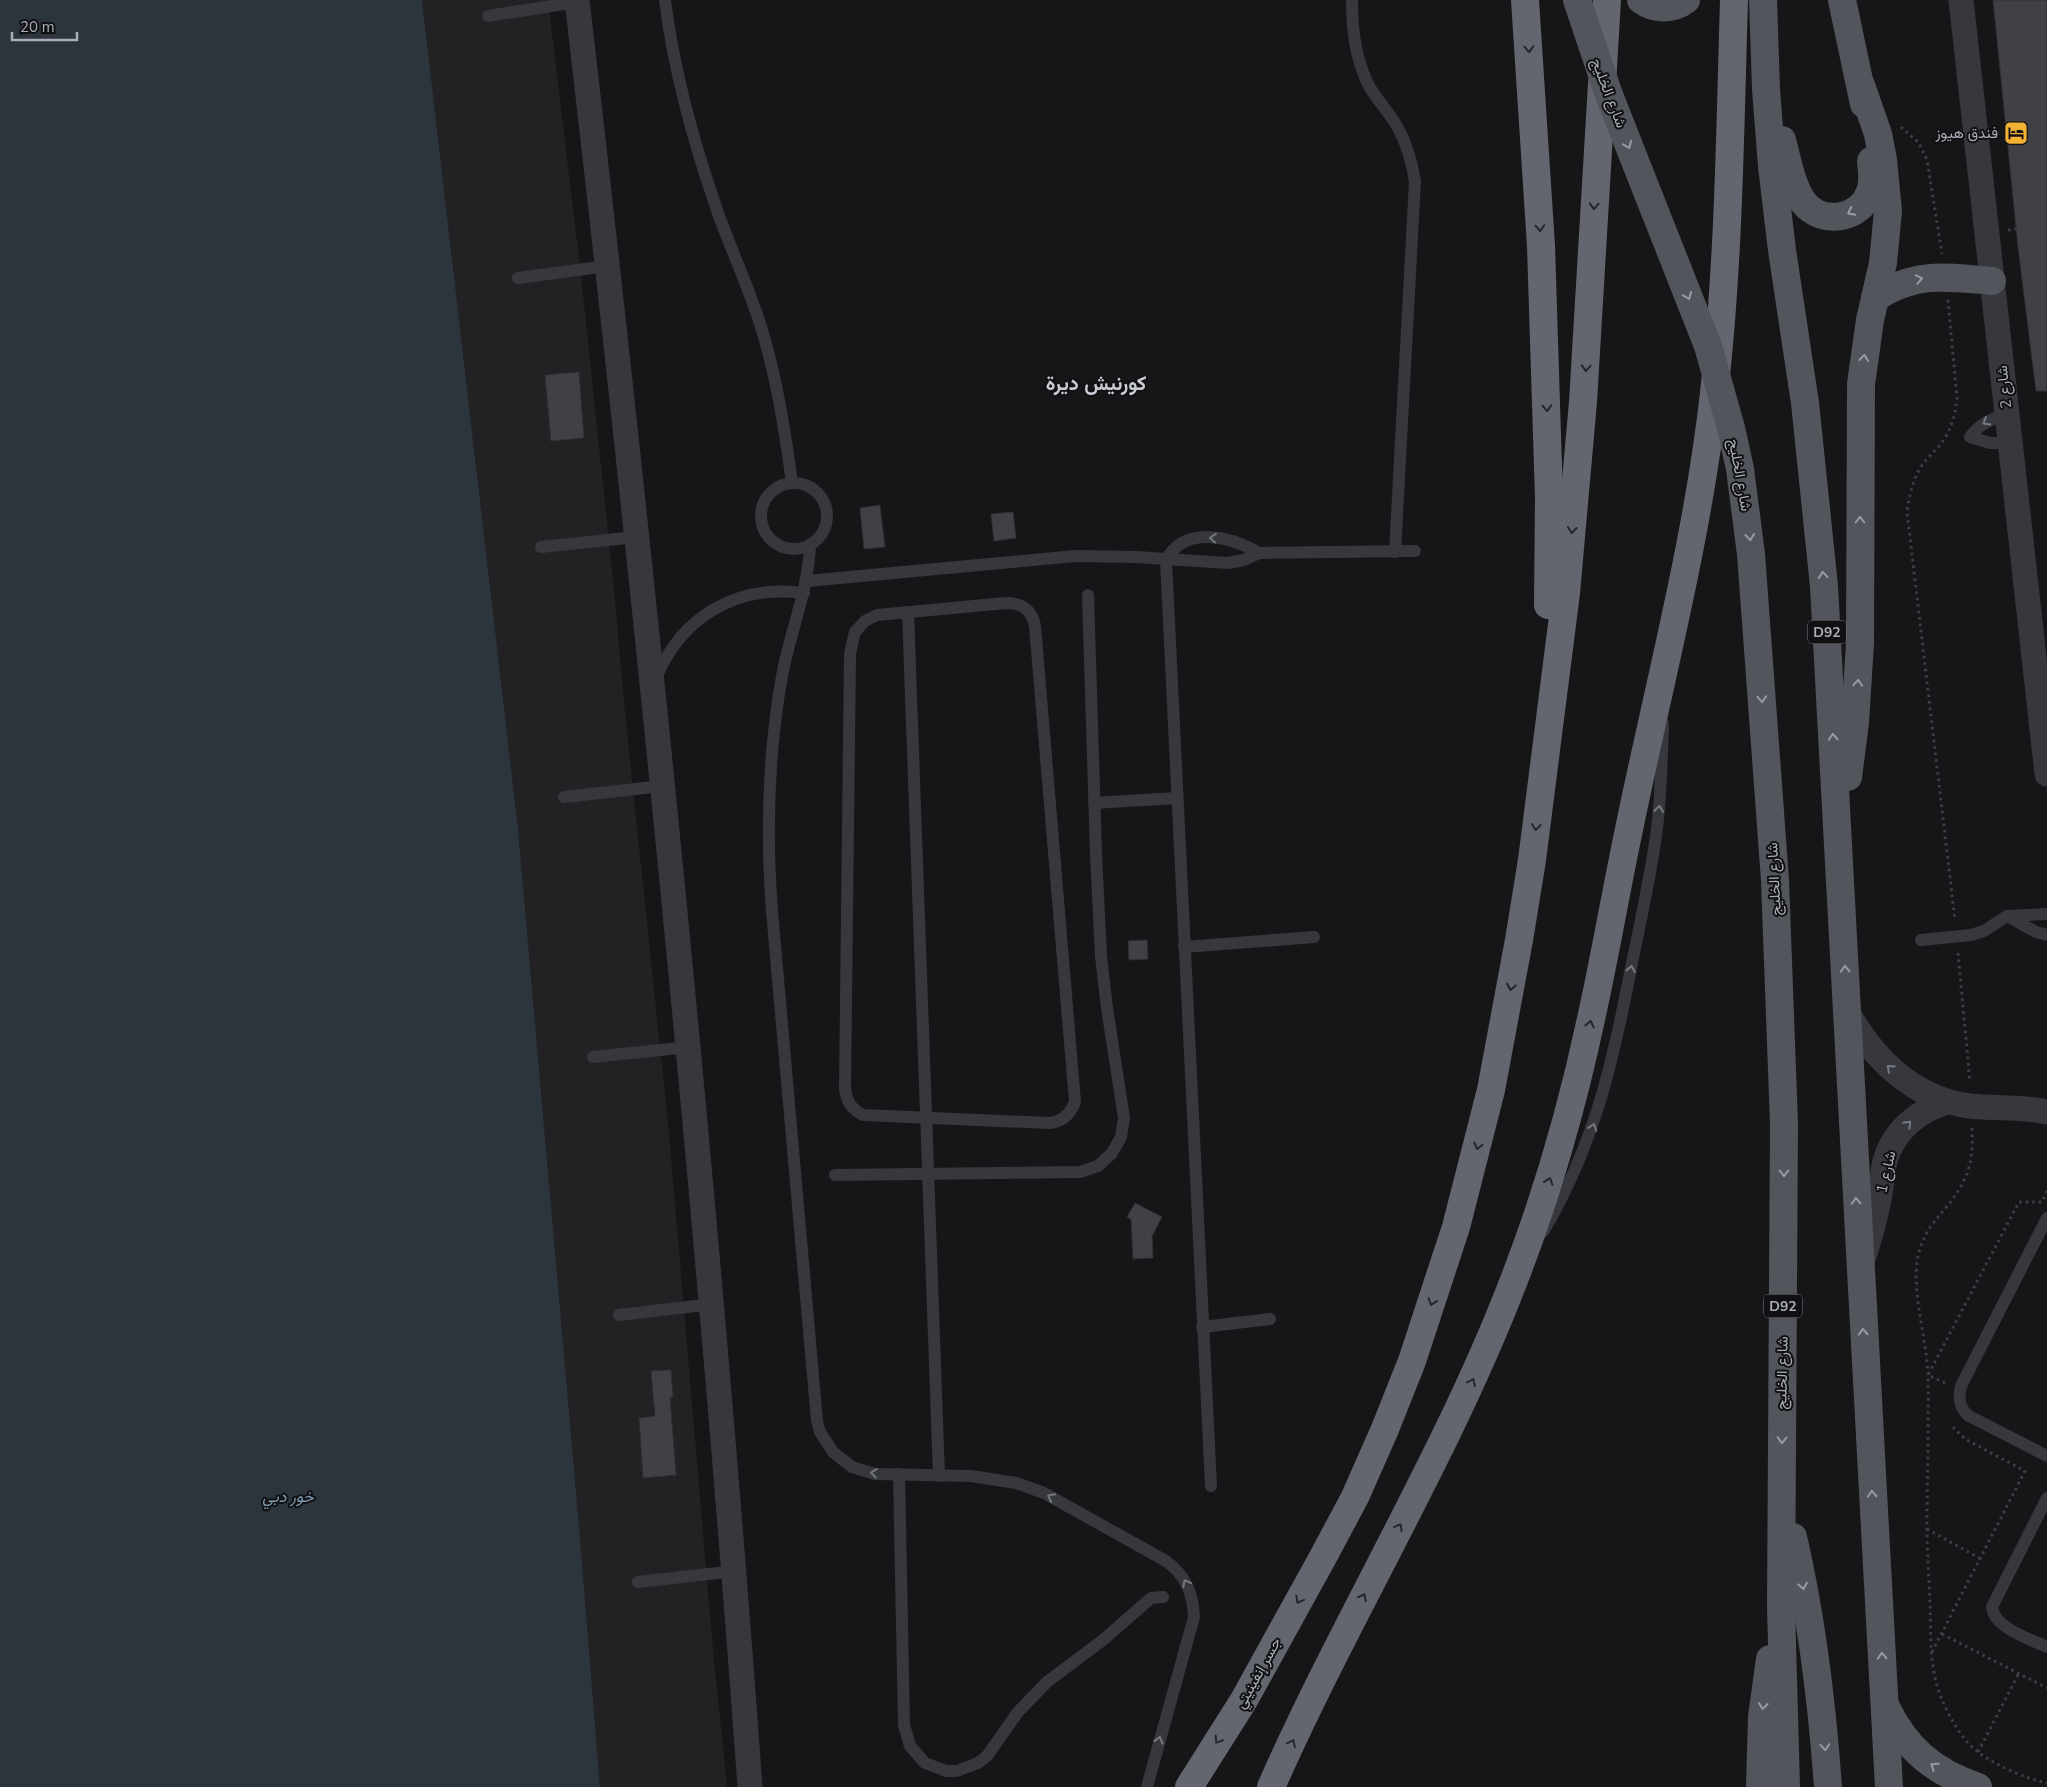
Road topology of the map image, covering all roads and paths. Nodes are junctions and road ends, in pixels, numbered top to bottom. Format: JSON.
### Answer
{"nodes":[{"id":1,"x":665,"y":0,"type":"edge"},
{"id":2,"x":1352,"y":0,"type":"edge"},
{"id":3,"x":1525,"y":0,"type":"edge"},
{"id":4,"x":1577,"y":0,"type":"edge"},
{"id":5,"x":1607,"y":0,"type":"edge"},
{"id":6,"x":1641,"y":0,"type":"edge"},
{"id":7,"x":1686,"y":0,"type":"edge"},
{"id":8,"x":1734,"y":0,"type":"edge"},
{"id":9,"x":1763,"y":0,"type":"edge"},
{"id":10,"x":1842,"y":0,"type":"edge"},
{"id":11,"x":1961,"y":0,"type":"edge"},
{"id":12,"x":577,"y":1,"type":"edge"},
{"id":13,"x":488,"y":16,"type":"dead end"},
{"id":14,"x":1861,"y":85,"type":"junction"},
{"id":15,"x":1766,"y":89,"type":"junction"},
{"id":16,"x":1900,"y":125,"type":"dead end"},
{"id":17,"x":2047,"y":225,"type":"edge"},
{"id":18,"x":1987,"y":233,"type":"junction"},
{"id":19,"x":607,"y":266,"type":"junction"},
{"id":20,"x":1946,"y":277,"type":"junction"},
{"id":21,"x":518,"y":278,"type":"dead end"},
{"id":22,"x":1992,"y":281,"type":"junction"},
{"id":23,"x":1875,"y":298,"type":"junction"},
{"id":24,"x":2007,"y":415,"type":"junction"},
{"id":25,"x":2010,"y":443,"type":"junction"},
{"id":26,"x":792,"y":483,"type":"junction"},
{"id":27,"x":636,"y":537,"type":"junction"},
{"id":28,"x":810,"y":546,"type":"junction"},
{"id":29,"x":541,"y":548,"type":"dead end"},
{"id":30,"x":1395,"y":552,"type":"junction"},
{"id":31,"x":1415,"y":552,"type":"dead end"},
{"id":32,"x":1259,"y":553,"type":"junction"},
{"id":33,"x":1166,"y":560,"type":"junction"},
{"id":34,"x":805,"y":587,"type":"junction"},
{"id":35,"x":1088,"y":595,"type":"dead end"},
{"id":36,"x":908,"y":612,"type":"junction"},
{"id":37,"x":653,"y":685,"type":"junction"},
{"id":38,"x":2047,"y":774,"type":"edge"},
{"id":39,"x":1542,"y":778,"type":"junction"},
{"id":40,"x":662,"y":786,"type":"junction"},
{"id":41,"x":564,"y":797,"type":"dead end"},
{"id":42,"x":1177,"y":798,"type":"junction"},
{"id":43,"x":1094,"y":803,"type":"junction"},
{"id":44,"x":1838,"y":835,"type":"junction"},
{"id":45,"x":2047,"y":914,"type":"edge"},
{"id":46,"x":2006,"y":916,"type":"junction"},
{"id":47,"x":2047,"y":935,"type":"edge"},
{"id":48,"x":1314,"y":937,"type":"dead end"},
{"id":49,"x":1957,"y":937,"type":"junction"},
{"id":50,"x":1921,"y":940,"type":"dead end"},
{"id":51,"x":1184,"y":947,"type":"junction"},
{"id":52,"x":1847,"y":1011,"type":"junction"},
{"id":53,"x":689,"y":1047,"type":"junction"},
{"id":54,"x":593,"y":1057,"type":"dead end"},
{"id":55,"x":1947,"y":1102,"type":"junction"},
{"id":56,"x":1972,"y":1106,"type":"junction"},
{"id":57,"x":2047,"y":1112,"type":"edge"},
{"id":58,"x":926,"y":1118,"type":"junction"},
{"id":59,"x":928,"y":1174,"type":"junction"},
{"id":60,"x":835,"y":1175,"type":"dead end"},
{"id":61,"x":2047,"y":1218,"type":"edge"},
{"id":62,"x":1860,"y":1268,"type":"junction"},
{"id":63,"x":712,"y":1304,"type":"junction"},
{"id":64,"x":619,"y":1315,"type":"dead end"},
{"id":65,"x":1270,"y":1319,"type":"dead end"},
{"id":66,"x":1202,"y":1327,"type":"junction"},
{"id":67,"x":2047,"y":1456,"type":"edge"},
{"id":68,"x":899,"y":1474,"type":"junction"},
{"id":69,"x":939,"y":1476,"type":"junction"},
{"id":70,"x":1211,"y":1486,"type":"dead end"},
{"id":71,"x":1781,"y":1487,"type":"junction"},
{"id":72,"x":2047,"y":1498,"type":"edge"},
{"id":73,"x":1927,"y":1529,"type":"junction"},
{"id":74,"x":1981,"y":1559,"type":"dead end"},
{"id":75,"x":735,"y":1571,"type":"junction"},
{"id":76,"x":638,"y":1582,"type":"dead end"},
{"id":77,"x":1163,"y":1597,"type":"dead end"},
{"id":78,"x":1781,"y":1607,"type":"junction"},
{"id":79,"x":1942,"y":1634,"type":"dead end"},
{"id":80,"x":2047,"y":1647,"type":"edge"},
{"id":81,"x":2019,"y":1673,"type":"junction"},
{"id":82,"x":2047,"y":1688,"type":"edge"},
{"id":83,"x":1884,"y":1705,"type":"junction"},
{"id":84,"x":1978,"y":1752,"type":"junction"},
{"id":85,"x":2047,"y":1783,"type":"edge"},
{"id":86,"x":750,"y":1787,"type":"edge"},
{"id":87,"x":1147,"y":1787,"type":"edge"},
{"id":88,"x":1189,"y":1787,"type":"edge"},
{"id":89,"x":1271,"y":1787,"type":"edge"},
{"id":90,"x":1760,"y":1787,"type":"edge"},
{"id":91,"x":1786,"y":1787,"type":"edge"},
{"id":92,"x":1828,"y":1787,"type":"edge"},
{"id":93,"x":1889,"y":1787,"type":"edge"},
{"id":94,"x":1978,"y":1787,"type":"edge"}],
"edges":[{"from":1,"to":26,"type":"lane"},
{"from":2,"to":30,"type":"lane"},
{"from":3,"to":39,"type":"highway","one_way":true},
{"from":4,"to":71,"type":"main road","name":"شارع الخليج","number":"D92","one_way":true,"bridge":true},
{"from":5,"to":39,"type":"highway","one_way":true},
{"from":6,"to":7,"type":"main road"},
{"from":89,"to":8,"type":"highway","one_way":true},
{"from":9,"to":15,"type":"main road","number":"D92"},
{"from":10,"to":14,"type":"main road"},
{"from":11,"to":18,"type":"street","name":"شارع 2"},
{"from":12,"to":13,"type":"lane"},
{"from":12,"to":19,"type":"street"},
{"from":14,"to":15,"type":"main road","one_way":true},
{"from":14,"to":23,"type":"main road"},
{"from":44,"to":15,"type":"main road","number":"D92","one_way":true},
{"from":16,"to":20,"type":"path"},
{"from":17,"to":18,"type":"path"},
{"from":18,"to":22,"type":"street","name":"شارع 2"},
{"from":19,"to":21,"type":"lane"},
{"from":19,"to":27,"type":"street"},
{"from":20,"to":22,"type":"main road"},
{"from":23,"to":20,"type":"main road","one_way":true},
{"from":20,"to":49,"type":"path"},
{"from":22,"to":24,"type":"street","name":"شارع 2"},
{"from":44,"to":23,"type":"main road","one_way":true},
{"from":24,"to":25,"type":"street","name":"شارع 2"},
{"from":24,"to":25,"type":"lane","one_way":true},
{"from":25,"to":38,"type":"street","name":"شارع 2"},
{"from":26,"to":28,"type":"lane"},
{"from":26,"to":28,"type":"lane"},
{"from":27,"to":29,"type":"lane"},
{"from":27,"to":37,"type":"street"},
{"from":28,"to":34,"type":"lane"},
{"from":30,"to":31,"type":"lane"},
{"from":30,"to":32,"type":"lane"},
{"from":32,"to":33,"type":"lane"},
{"from":32,"to":33,"type":"lane","one_way":true},
{"from":33,"to":34,"type":"lane"},
{"from":33,"to":42,"type":"lane"},
{"from":34,"to":37,"type":"lane"},
{"from":68,"to":34,"type":"lane","one_way":true},
{"from":35,"to":43,"type":"lane"},
{"from":36,"to":58,"type":"lane"},
{"from":36,"to":58,"type":"lane"},
{"from":36,"to":58,"type":"lane"},
{"from":37,"to":40,"type":"street"},
{"from":39,"to":88,"type":"highway","name":"جسر إنفينيتي","one_way":true},
{"from":40,"to":41,"type":"lane"},
{"from":40,"to":53,"type":"street"},
{"from":42,"to":43,"type":"lane"},
{"from":42,"to":51,"type":"lane"},
{"from":43,"to":59,"type":"lane"},
{"from":52,"to":44,"type":"main road","number":"D92","one_way":true},
{"from":45,"to":46,"type":"lane"},
{"from":46,"to":47,"type":"lane"},
{"from":46,"to":49,"type":"lane"},
{"from":48,"to":51,"type":"lane"},
{"from":49,"to":50,"type":"lane"},
{"from":49,"to":56,"type":"path"},
{"from":51,"to":66,"type":"lane"},
{"from":55,"to":52,"type":"street","one_way":true},
{"from":62,"to":52,"type":"main road","number":"D92","one_way":true},
{"from":53,"to":54,"type":"lane"},
{"from":53,"to":63,"type":"street"},
{"from":55,"to":56,"type":"street"},
{"from":62,"to":55,"type":"street","name":"شارع 1","one_way":true},
{"from":56,"to":57,"type":"street"},
{"from":56,"to":73,"type":"path"},
{"from":58,"to":59,"type":"lane"},
{"from":59,"to":60,"type":"lane"},
{"from":59,"to":69,"type":"lane"},
{"from":61,"to":67,"type":"lane"},
{"from":83,"to":62,"type":"main road","one_way":true},
{"from":63,"to":64,"type":"lane"},
{"from":63,"to":75,"type":"street"},
{"from":65,"to":66,"type":"lane"},
{"from":66,"to":70,"type":"lane"},
{"from":68,"to":69,"type":"lane"},
{"from":68,"to":77,"type":"lane"},
{"from":87,"to":69,"type":"lane","one_way":true},
{"from":71,"to":78,"type":"main road","name":"شارع الخليج"},
{"from":71,"to":92,"type":"main road","one_way":true},
{"from":72,"to":80,"type":"lane"},
{"from":73,"to":74,"type":"path"},
{"from":73,"to":84,"type":"path"},
{"from":75,"to":76,"type":"lane"},
{"from":75,"to":86,"type":"street"},
{"from":78,"to":90,"type":"main road","one_way":true},
{"from":78,"to":91,"type":"main road","name":"شارع الخليج"},
{"from":79,"to":81,"type":"path"},
{"from":81,"to":82,"type":"path"},
{"from":81,"to":84,"type":"path"},
{"from":83,"to":93,"type":"main road"},
{"from":94,"to":83,"type":"main road","one_way":true},
{"from":84,"to":85,"type":"path"}]}
